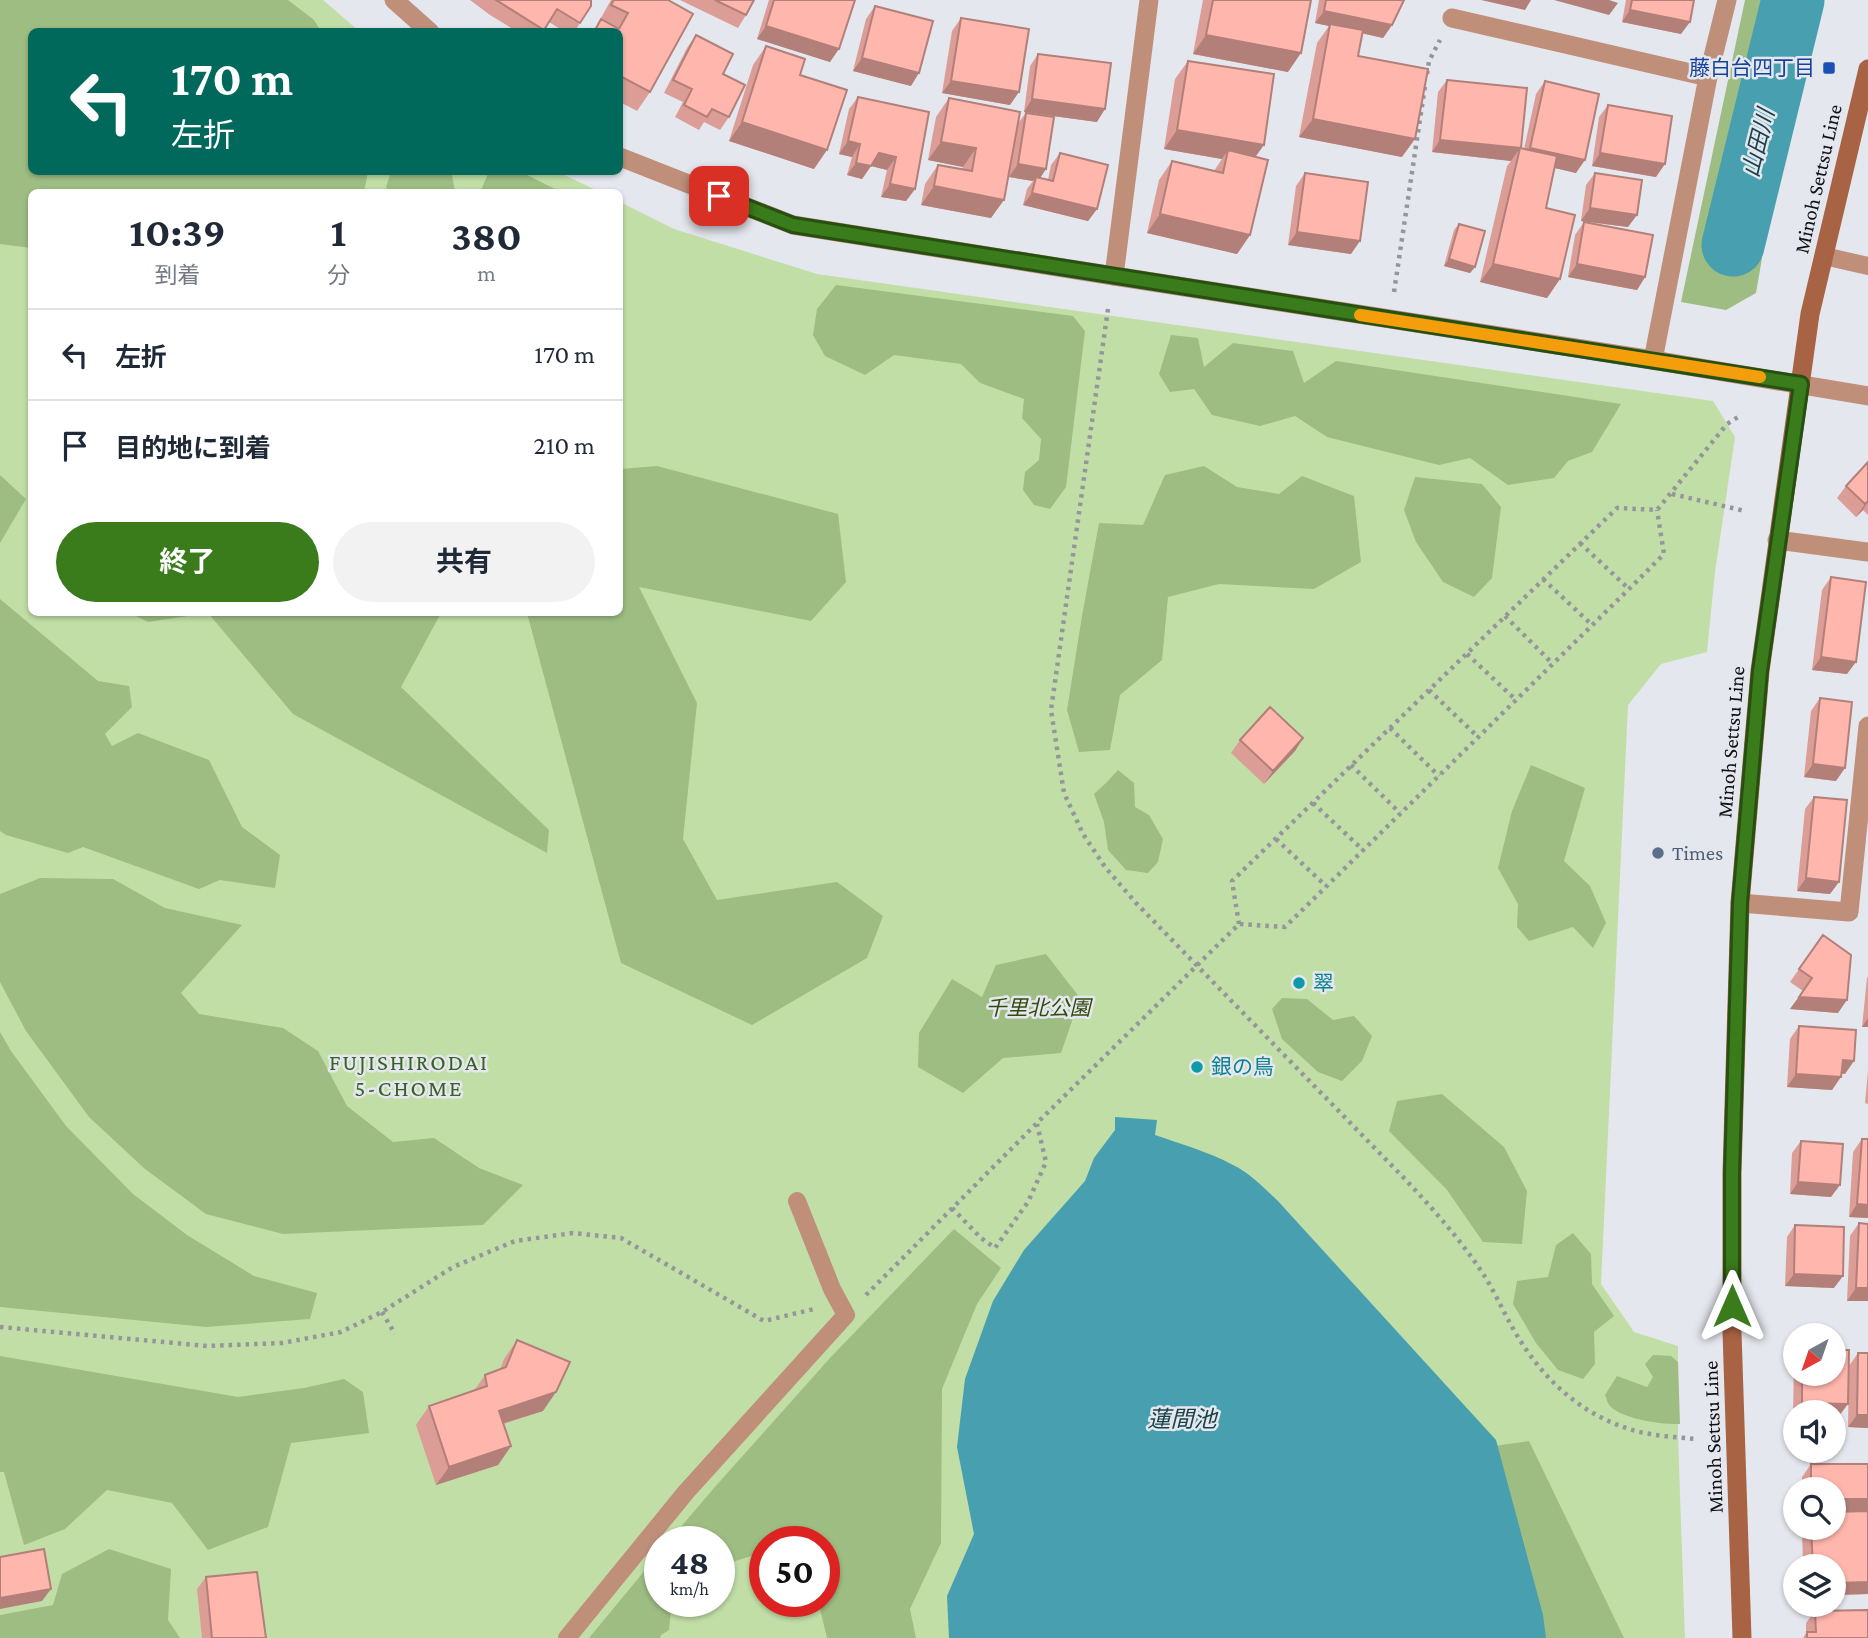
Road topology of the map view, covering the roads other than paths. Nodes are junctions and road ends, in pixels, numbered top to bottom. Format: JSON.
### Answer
{"nodes":[{"id":1,"x":394,"y":0,"type":"edge"},
{"id":2,"x":1149,"y":0,"type":"edge"},
{"id":3,"x":1727,"y":0,"type":"edge"},
{"id":4,"x":1452,"y":18,"type":"road end"},
{"id":5,"x":426,"y":28,"type":"edge"},
{"id":6,"x":1868,"y":69,"type":"edge"},
{"id":7,"x":1708,"y":77,"type":"junction"},
{"id":8,"x":623,"y":158,"type":"edge"},
{"id":9,"x":1824,"y":256,"type":"junction"},
{"id":10,"x":1868,"y":266,"type":"edge"},
{"id":11,"x":1114,"y":276,"type":"junction"},
{"id":12,"x":1653,"y":360,"type":"junction"},
{"id":13,"x":1801,"y":384,"type":"junction"},
{"id":14,"x":1868,"y":396,"type":"edge"},
{"id":15,"x":1777,"y":540,"type":"junction"},
{"id":16,"x":1868,"y":552,"type":"edge"},
{"id":17,"x":1868,"y":726,"type":"edge"},
{"id":18,"x":1740,"y":903,"type":"junction"},
{"id":19,"x":797,"y":1201,"type":"dead end"},
{"id":20,"x":566,"y":1638,"type":"edge"},
{"id":21,"x":1742,"y":1638,"type":"edge"}],
"edges":[{"from":1,"to":5,"type":"street"},
{"from":2,"to":11,"type":"street"},
{"from":3,"to":7,"type":"street"},
{"from":4,"to":7,"type":"street"},
{"from":6,"to":9,"type":"main road","name":"Minoh Settsu Line"},
{"from":7,"to":12,"type":"street"},
{"from":8,"to":11,"type":"street"},
{"from":9,"to":10,"type":"lane"},
{"from":9,"to":13,"type":"main road","name":"Minoh Settsu Line"},
{"from":11,"to":12,"type":"street"},
{"from":12,"to":13,"type":"street"},
{"from":13,"to":14,"type":"street"},
{"from":13,"to":15,"type":"main road","name":"Minoh Settsu Line"},
{"from":15,"to":16,"type":"street"},
{"from":15,"to":18,"type":"main road","name":"Minoh Settsu Line"},
{"from":17,"to":18,"type":"street"},
{"from":18,"to":21,"type":"main road","name":"Minoh Settsu Line"},
{"from":19,"to":20,"type":"lane"}]}
